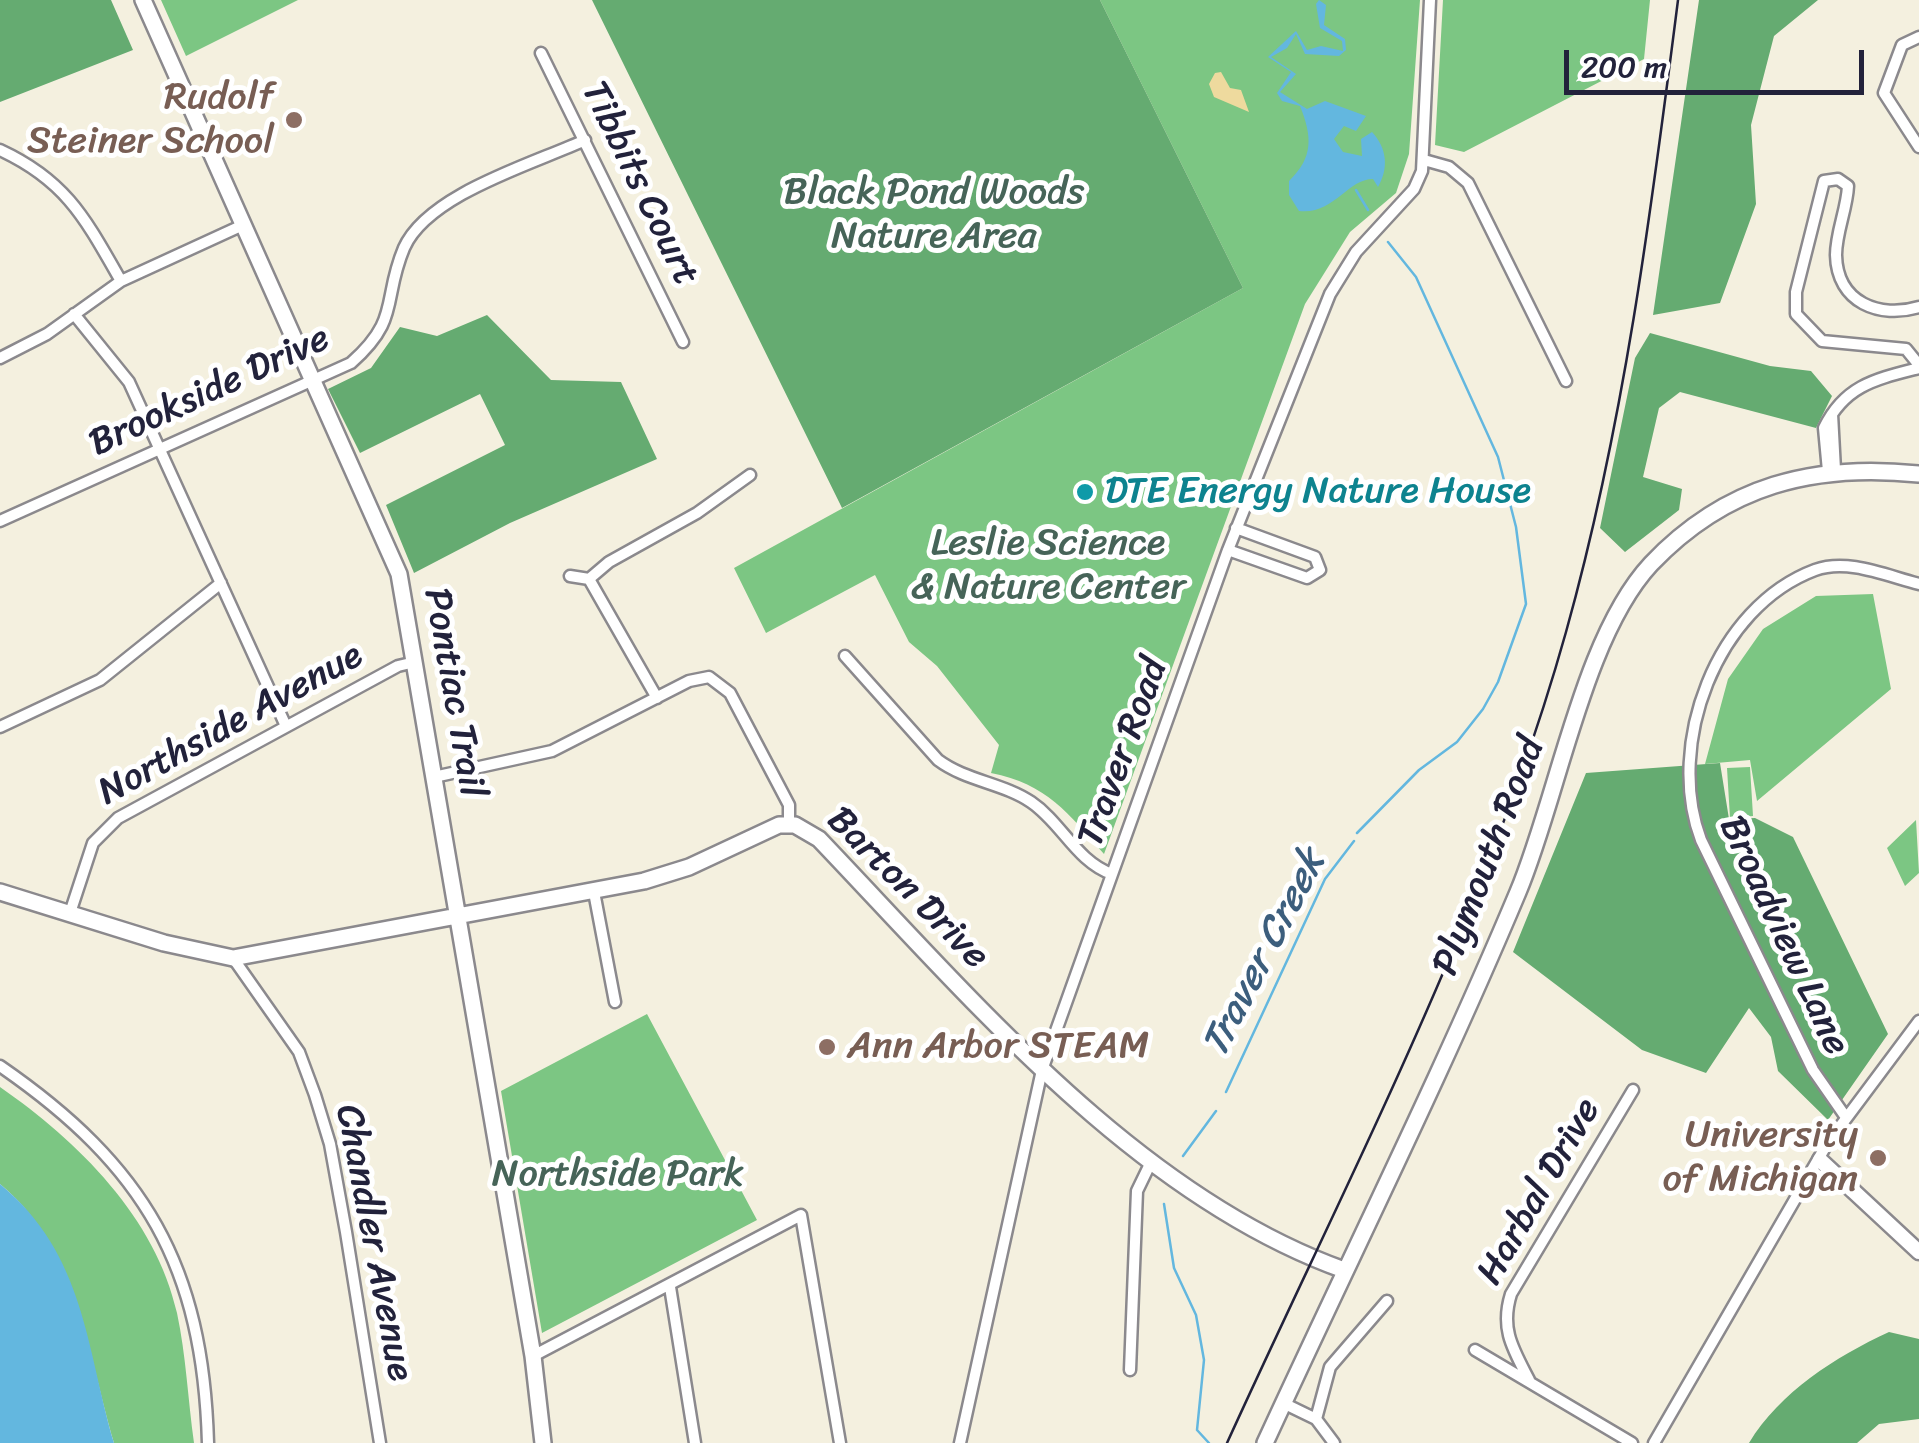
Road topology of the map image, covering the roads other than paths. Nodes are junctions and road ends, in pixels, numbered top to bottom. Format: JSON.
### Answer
{"nodes":[{"id":1,"x":144,"y":0,"type":"edge"},
{"id":2,"x":1430,"y":0,"type":"edge"},
{"id":3,"x":1919,"y":38,"type":"edge"},
{"id":4,"x":540,"y":53,"type":"dead end"},
{"id":5,"x":585,"y":140,"type":"junction"},
{"id":6,"x":1919,"y":147,"type":"edge"},
{"id":7,"x":0,"y":150,"type":"edge"},
{"id":8,"x":1424,"y":160,"type":"junction"},
{"id":9,"x":244,"y":225,"type":"junction"},
{"id":10,"x":121,"y":281,"type":"junction"},
{"id":11,"x":1919,"y":308,"type":"edge"},
{"id":12,"x":74,"y":314,"type":"junction"},
{"id":13,"x":683,"y":342,"type":"dead end"},
{"id":14,"x":0,"y":358,"type":"edge"},
{"id":15,"x":1919,"y":366,"type":"edge"},
{"id":16,"x":313,"y":380,"type":"junction"},
{"id":17,"x":1566,"y":380,"type":"dead end"},
{"id":18,"x":161,"y":447,"type":"junction"},
{"id":19,"x":1832,"y":470,"type":"junction"},
{"id":20,"x":1919,"y":474,"type":"edge"},
{"id":21,"x":750,"y":475,"type":"dead end"},
{"id":22,"x":0,"y":521,"type":"edge"},
{"id":23,"x":1236,"y":528,"type":"junction"},
{"id":24,"x":1228,"y":550,"type":"junction"},
{"id":25,"x":570,"y":576,"type":"dead end"},
{"id":26,"x":589,"y":579,"type":"junction"},
{"id":27,"x":221,"y":583,"type":"junction"},
{"id":28,"x":1919,"y":584,"type":"edge"},
{"id":29,"x":845,"y":656,"type":"dead end"},
{"id":30,"x":415,"y":662,"type":"junction"},
{"id":31,"x":656,"y":698,"type":"junction"},
{"id":32,"x":285,"y":724,"type":"junction"},
{"id":33,"x":0,"y":727,"type":"edge"},
{"id":34,"x":434,"y":777,"type":"junction"},
{"id":35,"x":790,"y":824,"type":"junction"},
{"id":36,"x":1112,"y":874,"type":"junction"},
{"id":37,"x":0,"y":892,"type":"edge"},
{"id":38,"x":594,"y":892,"type":"junction"},
{"id":39,"x":70,"y":913,"type":"junction"},
{"id":40,"x":459,"y":916,"type":"junction"},
{"id":41,"x":233,"y":958,"type":"junction"},
{"id":42,"x":615,"y":1002,"type":"dead end"},
{"id":43,"x":1919,"y":1021,"type":"edge"},
{"id":44,"x":0,"y":1066,"type":"edge"},
{"id":45,"x":1042,"y":1070,"type":"junction"},
{"id":46,"x":1633,"y":1090,"type":"dead end"},
{"id":47,"x":1845,"y":1116,"type":"junction"},
{"id":48,"x":1153,"y":1160,"type":"junction"},
{"id":49,"x":1820,"y":1160,"type":"junction"},
{"id":50,"x":1919,"y":1252,"type":"edge"},
{"id":51,"x":1344,"y":1270,"type":"junction"},
{"id":52,"x":670,"y":1288,"type":"junction"},
{"id":53,"x":1387,"y":1301,"type":"dead end"},
{"id":54,"x":1475,"y":1350,"type":"dead end"},
{"id":55,"x":533,"y":1356,"type":"junction"},
{"id":56,"x":1130,"y":1370,"type":"dead end"},
{"id":57,"x":1529,"y":1380,"type":"junction"},
{"id":58,"x":1284,"y":1404,"type":"junction"},
{"id":59,"x":1316,"y":1419,"type":"junction"},
{"id":60,"x":208,"y":1443,"type":"edge"},
{"id":61,"x":380,"y":1443,"type":"edge"},
{"id":62,"x":544,"y":1443,"type":"edge"},
{"id":63,"x":695,"y":1443,"type":"edge"},
{"id":64,"x":840,"y":1443,"type":"edge"},
{"id":65,"x":960,"y":1443,"type":"edge"},
{"id":66,"x":1265,"y":1443,"type":"edge"},
{"id":67,"x":1334,"y":1443,"type":"edge"},
{"id":68,"x":1632,"y":1443,"type":"edge"},
{"id":69,"x":1654,"y":1443,"type":"edge"}],
"edges":[{"from":1,"to":9,"type":"main road","name":"Pontiac Trail"},
{"from":2,"to":8,"type":"street","name":"Traver Road"},
{"from":3,"to":6,"type":"street"},
{"from":4,"to":5,"type":"street","name":"Tibbits Court"},
{"from":5,"to":13,"type":"street","name":"Tibbits Court"},
{"from":5,"to":16,"type":"street","name":"Brookside Drive"},
{"from":7,"to":10,"type":"street"},
{"from":8,"to":17,"type":"street"},
{"from":8,"to":23,"type":"street","name":"Traver Road"},
{"from":9,"to":10,"type":"street"},
{"from":9,"to":16,"type":"main road","name":"Pontiac Trail"},
{"from":10,"to":12,"type":"street"},
{"from":11,"to":15,"type":"street"},
{"from":12,"to":14,"type":"street"},
{"from":12,"to":18,"type":"street"},
{"from":15,"to":19,"type":"street"},
{"from":16,"to":18,"type":"street","name":"Brookside Drive"},
{"from":16,"to":30,"type":"main road","name":"Pontiac Trail"},
{"from":18,"to":22,"type":"street","name":"Brookside Drive"},
{"from":18,"to":27,"type":"street"},
{"from":19,"to":20,"type":"main road","name":"Plymouth Road"},
{"from":19,"to":51,"type":"main road","name":"Plymouth Road"},
{"from":21,"to":26,"type":"street"},
{"from":23,"to":24,"type":"street","name":"Traver Road"},
{"from":23,"to":24,"type":"street"},
{"from":24,"to":36,"type":"street","name":"Traver Road"},
{"from":25,"to":26,"type":"street"},
{"from":26,"to":31,"type":"street"},
{"from":27,"to":32,"type":"street"},
{"from":27,"to":33,"type":"street"},
{"from":28,"to":47,"type":"street","name":"Broadview Lane"},
{"from":29,"to":36,"type":"street"},
{"from":30,"to":32,"type":"street","name":"Northside Avenue"},
{"from":30,"to":34,"type":"main road","name":"Pontiac Trail"},
{"from":31,"to":34,"type":"street"},
{"from":31,"to":35,"type":"street"},
{"from":32,"to":39,"type":"street","name":"Northside Avenue"},
{"from":34,"to":40,"type":"main road","name":"Pontiac Trail"},
{"from":35,"to":38,"type":"main road","name":"Barton Drive"},
{"from":35,"to":45,"type":"main road","name":"Barton Drive"},
{"from":36,"to":45,"type":"street","name":"Traver Road"},
{"from":37,"to":39,"type":"main road","name":"Barton Drive"},
{"from":38,"to":40,"type":"main road","name":"Barton Drive"},
{"from":38,"to":42,"type":"street"},
{"from":39,"to":41,"type":"main road","name":"Barton Drive"},
{"from":40,"to":41,"type":"main road","name":"Barton Drive"},
{"from":40,"to":55,"type":"main road","name":"Pontiac Trail"},
{"from":41,"to":61,"type":"street","name":"Chandler Avenue"},
{"from":43,"to":47,"type":"street"},
{"from":44,"to":60,"type":"street"},
{"from":45,"to":48,"type":"main road","name":"Barton Drive"},
{"from":45,"to":65,"type":"street","name":"Traver Road"},
{"from":46,"to":57,"type":"street","name":"Harbal Drive"},
{"from":47,"to":49,"type":"street"},
{"from":48,"to":51,"type":"main road","name":"Barton Drive"},
{"from":48,"to":56,"type":"street"},
{"from":49,"to":50,"type":"street"},
{"from":49,"to":69,"type":"street"},
{"from":51,"to":58,"type":"main road","name":"Plymouth Road"},
{"from":52,"to":55,"type":"street"},
{"from":52,"to":63,"type":"street"},
{"from":52,"to":64,"type":"street"},
{"from":53,"to":59,"type":"street"},
{"from":54,"to":57,"type":"street"},
{"from":55,"to":62,"type":"main road","name":"Pontiac Trail"},
{"from":57,"to":68,"type":"street"},
{"from":58,"to":59,"type":"street"},
{"from":58,"to":66,"type":"main road","name":"Plymouth Road"},
{"from":59,"to":67,"type":"street"}]}
